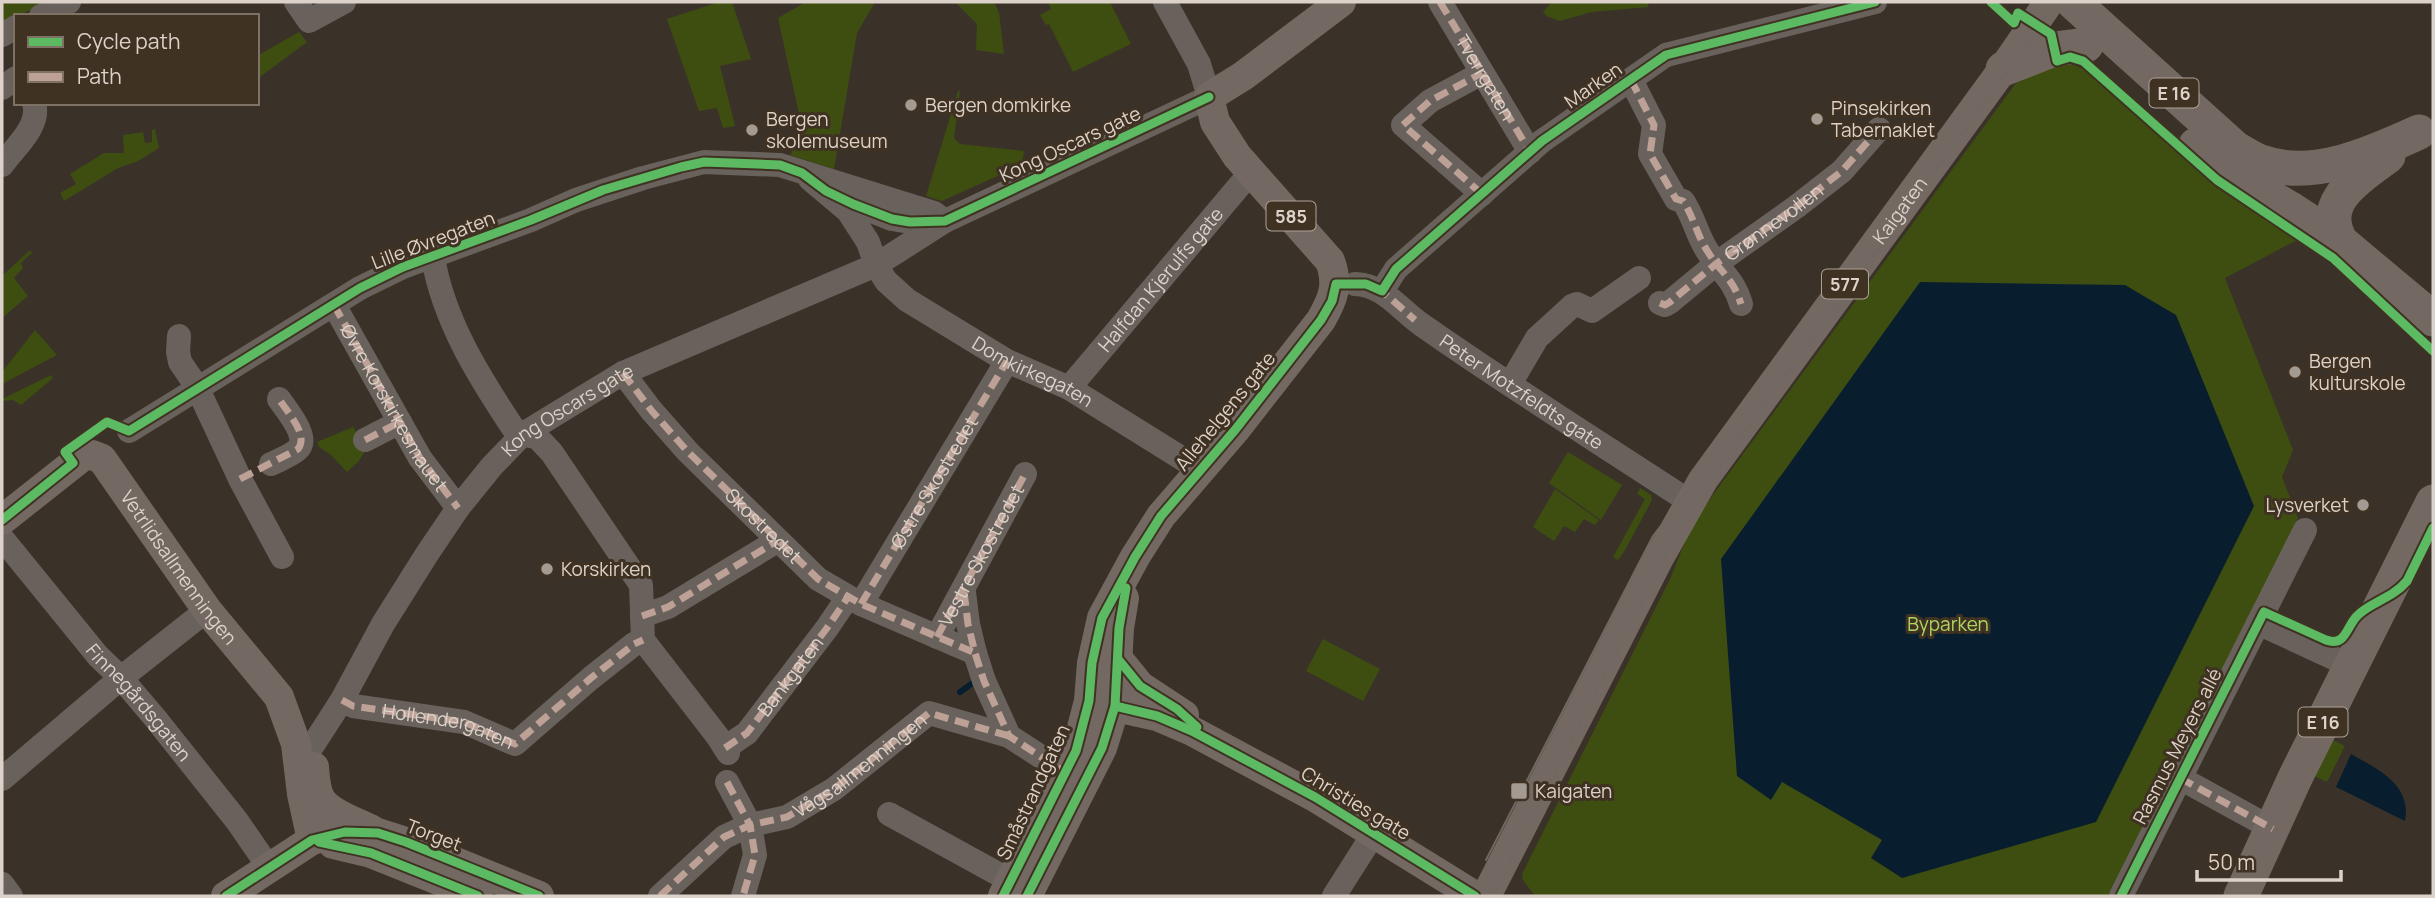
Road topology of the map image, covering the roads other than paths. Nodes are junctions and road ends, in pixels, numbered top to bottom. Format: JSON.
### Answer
{"nodes":[{"id":1,"x":344,"y":2,"type":"edge"},
{"id":2,"x":1165,"y":2,"type":"edge"},
{"id":3,"x":1341,"y":2,"type":"edge"},
{"id":4,"x":1440,"y":2,"type":"edge"},
{"id":5,"x":1875,"y":2,"type":"edge"},
{"id":6,"x":2049,"y":2,"type":"edge"},
{"id":7,"x":2073,"y":2,"type":"edge"},
{"id":8,"x":303,"y":11,"type":"edge"},
{"id":9,"x":2086,"y":46,"type":"junction"},
{"id":10,"x":2003,"y":69,"type":"junction"},
{"id":11,"x":1482,"y":73,"type":"junction"},
{"id":12,"x":1631,"y":80,"type":"junction"},
{"id":13,"x":1209,"y":97,"type":"junction"},
{"id":14,"x":34,"y":105,"type":"edge"},
{"id":15,"x":2426,"y":128,"type":"edge"},
{"id":16,"x":1879,"y":129,"type":"dead end"},
{"id":17,"x":1530,"y":152,"type":"junction"},
{"id":18,"x":2,"y":165,"type":"edge"},
{"id":19,"x":791,"y":169,"type":"junction"},
{"id":20,"x":1251,"y":172,"type":"junction"},
{"id":21,"x":826,"y":191,"type":"junction"},
{"id":22,"x":1482,"y":194,"type":"junction"},
{"id":23,"x":945,"y":221,"type":"junction"},
{"id":24,"x":2341,"y":242,"type":"junction"},
{"id":25,"x":433,"y":258,"type":"junction"},
{"id":26,"x":1717,"y":263,"type":"junction"},
{"id":27,"x":876,"y":265,"type":"junction"},
{"id":28,"x":1639,"y":278,"type":"dead end"},
{"id":29,"x":1355,"y":284,"type":"dead end"},
{"id":30,"x":1382,"y":291,"type":"junction"},
{"id":31,"x":1660,"y":303,"type":"dead end"},
{"id":32,"x":1741,"y":304,"type":"dead end"},
{"id":33,"x":334,"y":305,"type":"junction"},
{"id":34,"x":2433,"y":319,"type":"edge"},
{"id":35,"x":179,"y":336,"type":"dead end"},
{"id":36,"x":1007,"y":361,"type":"junction"},
{"id":37,"x":623,"y":373,"type":"junction"},
{"id":38,"x":1510,"y":384,"type":"junction"},
{"id":39,"x":197,"y":387,"type":"junction"},
{"id":40,"x":1069,"y":388,"type":"junction"},
{"id":41,"x":279,"y":399,"type":"dead end"},
{"id":42,"x":400,"y":422,"type":"junction"},
{"id":43,"x":130,"y":431,"type":"dead end"},
{"id":44,"x":523,"y":435,"type":"junction"},
{"id":45,"x":365,"y":440,"type":"dead end"},
{"id":46,"x":271,"y":464,"type":"dead end"},
{"id":47,"x":1199,"y":469,"type":"junction"},
{"id":48,"x":1025,"y":474,"type":"dead end"},
{"id":49,"x":1689,"y":502,"type":"junction"},
{"id":50,"x":2433,"y":502,"type":"edge"},
{"id":51,"x":458,"y":508,"type":"junction"},
{"id":52,"x":2,"y":520,"type":"edge"},
{"id":53,"x":2305,"y":530,"type":"dead end"},
{"id":54,"x":2,"y":538,"type":"edge"},
{"id":55,"x":777,"y":541,"type":"junction"},
{"id":56,"x":282,"y":556,"type":"dead end"},
{"id":57,"x":1135,"y":557,"type":"junction"},
{"id":58,"x":964,"y":592,"type":"dead end"},
{"id":59,"x":855,"y":601,"type":"junction"},
{"id":60,"x":207,"y":610,"type":"junction"},
{"id":61,"x":2258,"y":623,"type":"junction"},
{"id":62,"x":643,"y":628,"type":"junction"},
{"id":63,"x":937,"y":637,"type":"junction"},
{"id":64,"x":975,"y":653,"type":"junction"},
{"id":65,"x":1118,"y":659,"type":"junction"},
{"id":66,"x":2351,"y":666,"type":"junction"},
{"id":67,"x":121,"y":678,"type":"junction"},
{"id":68,"x":279,"y":697,"type":"junction"},
{"id":69,"x":342,"y":700,"type":"junction"},
{"id":70,"x":1102,"y":703,"type":"junction"},
{"id":71,"x":1009,"y":736,"type":"junction"},
{"id":72,"x":1216,"y":744,"type":"junction"},
{"id":73,"x":313,"y":745,"type":"junction"},
{"id":74,"x":1066,"y":773,"type":"junction"},
{"id":75,"x":2180,"y":778,"type":"junction"},
{"id":76,"x":2,"y":779,"type":"edge"},
{"id":77,"x":727,"y":782,"type":"dead end"},
{"id":78,"x":890,"y":814,"type":"dead end"},
{"id":79,"x":750,"y":825,"type":"junction"},
{"id":80,"x":2273,"y":829,"type":"junction"},
{"id":81,"x":378,"y":833,"type":"junction"},
{"id":82,"x":1374,"y":833,"type":"junction"},
{"id":83,"x":312,"y":840,"type":"junction"},
{"id":84,"x":270,"y":869,"type":"junction"},
{"id":85,"x":2,"y":884,"type":"edge"},
{"id":86,"x":1023,"y":892,"type":"edge"},
{"id":87,"x":11,"y":896,"type":"edge"},
{"id":88,"x":226,"y":896,"type":"edge"},
{"id":89,"x":478,"y":896,"type":"edge"},
{"id":90,"x":539,"y":896,"type":"edge"},
{"id":91,"x":660,"y":896,"type":"edge"},
{"id":92,"x":743,"y":896,"type":"edge"},
{"id":93,"x":1334,"y":896,"type":"edge"},
{"id":94,"x":1475,"y":896,"type":"edge"},
{"id":95,"x":1486,"y":896,"type":"edge"},
{"id":96,"x":2121,"y":896,"type":"edge"},
{"id":97,"x":2241,"y":896,"type":"edge"}],
"edges":[{"from":1,"to":8,"type":"street"},
{"from":2,"to":13,"type":"street"},
{"from":3,"to":13,"type":"main road","name":"Kong Oscars gate"},
{"from":4,"to":11,"type":"street","name":"Tverrgaten"},
{"from":5,"to":12,"type":"street","name":"Marken"},
{"from":6,"to":9,"type":"highway","number":"E 16"},
{"from":6,"to":10,"type":"main road","name":"Kaigaten","number":"577"},
{"from":7,"to":15,"type":"highway","number":"E 16"},
{"from":9,"to":10,"type":"highway"},
{"from":9,"to":24,"type":"highway","number":"E 16"},
{"from":10,"to":49,"type":"main road","name":"Kaigaten","number":"577"},
{"from":11,"to":17,"type":"street","name":"Tverrgaten"},
{"from":11,"to":22,"type":"street"},
{"from":12,"to":17,"type":"street","name":"Marken"},
{"from":12,"to":26,"type":"street"},
{"from":13,"to":20,"type":"main road","number":"585"},
{"from":13,"to":23,"type":"street","name":"Kong Oscars gate"},
{"from":14,"to":18,"type":"street"},
{"from":15,"to":24,"type":"highway","number":"E 16"},
{"from":16,"to":26,"type":"street","name":"Grønnevollen"},
{"from":17,"to":22,"type":"street","name":"Marken"},
{"from":19,"to":21,"type":"street"},
{"from":19,"to":23,"type":"street","name":"Lille Øvregaten"},
{"from":19,"to":25,"type":"street","name":"Lille Øvregaten"},
{"from":20,"to":40,"type":"street","name":"Halfdan Kjerulfs gate"},
{"from":20,"to":47,"type":"main road","name":"Allehelgens gate","number":"585"},
{"from":21,"to":23,"type":"street"},
{"from":21,"to":27,"type":"street","name":"Domkirkegaten"},
{"from":22,"to":30,"type":"street","name":"Marken"},
{"from":23,"to":27,"type":"street","name":"Kong Oscars gate"},
{"from":24,"to":34,"type":"highway","number":"E 16"},
{"from":25,"to":33,"type":"street","name":"Lille Øvregaten"},
{"from":25,"to":44,"type":"street"},
{"from":26,"to":31,"type":"street","name":"Grønnevollen"},
{"from":26,"to":32,"type":"street"},
{"from":27,"to":36,"type":"street","name":"Domkirkegaten"},
{"from":27,"to":37,"type":"street","name":"Kong Oscars gate"},
{"from":28,"to":38,"type":"street"},
{"from":29,"to":30,"type":"street","name":"Peter Motzfeldts gate"},
{"from":30,"to":38,"type":"street","name":"Peter Motzfeldts gate"},
{"from":33,"to":39,"type":"street","name":"Lille Øvregaten"},
{"from":33,"to":42,"type":"street","name":"Øvre Korskirkesmauet"},
{"from":35,"to":39,"type":"street"},
{"from":36,"to":40,"type":"street","name":"Domkirkegaten"},
{"from":36,"to":59,"type":"street","name":"Østre Skostredet"},
{"from":37,"to":44,"type":"street","name":"Kong Oscars gate"},
{"from":37,"to":55,"type":"street","name":"Skostredet"},
{"from":38,"to":49,"type":"street","name":"Peter Motzfeldts gate"},
{"from":39,"to":43,"type":"street","name":"Lille Øvregaten"},
{"from":39,"to":56,"type":"street"},
{"from":40,"to":47,"type":"street","name":"Domkirkegaten"},
{"from":41,"to":46,"type":"street"},
{"from":42,"to":45,"type":"street"},
{"from":42,"to":51,"type":"street","name":"Øvre Korskirkesmauet"},
{"from":44,"to":51,"type":"street","name":"Kong Oscars gate"},
{"from":44,"to":62,"type":"street"},
{"from":47,"to":57,"type":"main road","name":"Allehelgens gate","number":"585"},
{"from":48,"to":63,"type":"street","name":"Vestre Skostredet"},
{"from":49,"to":95,"type":"main road","name":"Kaigaten","number":"577"},
{"from":50,"to":66,"type":"highway","number":"E 16"},
{"from":51,"to":69,"type":"street","name":"Kong Oscars gate"},
{"from":52,"to":60,"type":"main road","name":"Vetrlidsallmenningen"},
{"from":53,"to":61,"type":"street","name":"Rasmus Meyers allé"},
{"from":54,"to":67,"type":"street","name":"Finnegårdsgaten"},
{"from":55,"to":59,"type":"street","name":"Skostredet"},
{"from":55,"to":62,"type":"street"},
{"from":57,"to":65,"type":"main road","name":"Allehelgens gate","number":"585"},
{"from":57,"to":70,"type":"main road","name":"Allehelgens gate","number":"585"},
{"from":58,"to":64,"type":"street"},
{"from":59,"to":62,"type":"street","name":"Bankgaten"},
{"from":59,"to":63,"type":"street","name":"Skostredet"},
{"from":60,"to":67,"type":"street"},
{"from":60,"to":68,"type":"main road","name":"Vetrlidsallmenningen"},
{"from":61,"to":66,"type":"street"},
{"from":61,"to":75,"type":"street","name":"Rasmus Meyers allé"},
{"from":62,"to":69,"type":"street","name":"Hollendergaten"},
{"from":63,"to":64,"type":"street"},
{"from":64,"to":71,"type":"street"},
{"from":65,"to":70,"type":"main road","name":"Allehelgens gate","number":"585"},
{"from":65,"to":72,"type":"main road","name":"Christies gate"},
{"from":66,"to":80,"type":"highway","number":"E 16"},
{"from":67,"to":76,"type":"street"},
{"from":67,"to":84,"type":"street","name":"Finnegårdsgaten"},
{"from":68,"to":73,"type":"main road"},
{"from":68,"to":83,"type":"main road"},
{"from":69,"to":73,"type":"street","name":"Kong Oscars gate"},
{"from":70,"to":72,"type":"main road","name":"Christies gate"},
{"from":70,"to":74,"type":"main road","name":"Småstrandgaten"},
{"from":70,"to":86,"type":"main road","name":"Småstrandgaten"},
{"from":71,"to":74,"type":"street","name":"Vågsallmenningen"},
{"from":71,"to":79,"type":"street","name":"Vågsallmenningen"},
{"from":72,"to":82,"type":"main road","name":"Christies gate"},
{"from":73,"to":81,"type":"main road"},
{"from":74,"to":86,"type":"main road","name":"Småstrandgaten"},
{"from":75,"to":80,"type":"street"},
{"from":75,"to":96,"type":"street","name":"Rasmus Meyers allé"},
{"from":77,"to":79,"type":"street"},
{"from":78,"to":86,"type":"street"},
{"from":79,"to":91,"type":"street","name":"Vågsallmenningen"},
{"from":79,"to":92,"type":"street"},
{"from":80,"to":97,"type":"highway","number":"E 16"},
{"from":81,"to":83,"type":"main road","name":"Torget"},
{"from":81,"to":90,"type":"main road","name":"Torget"},
{"from":82,"to":93,"type":"street"},
{"from":82,"to":94,"type":"main road","name":"Christies gate"},
{"from":83,"to":84,"type":"main road","name":"Torget"},
{"from":83,"to":89,"type":"main road","name":"Torget"},
{"from":84,"to":88,"type":"main road","name":"Torget"},
{"from":85,"to":87,"type":"street"}]}
